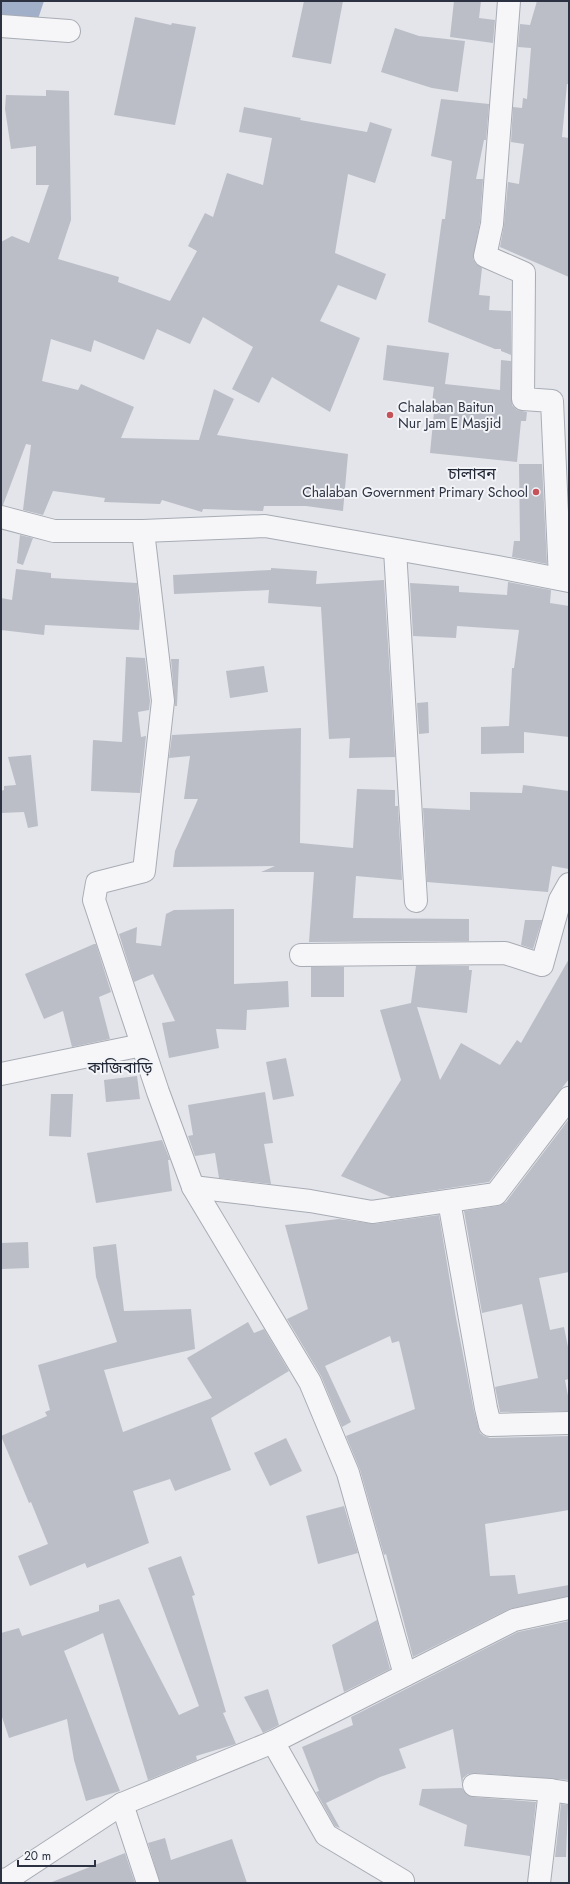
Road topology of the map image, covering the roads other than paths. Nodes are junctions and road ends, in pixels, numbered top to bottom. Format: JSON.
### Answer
{"nodes":[{"id":1,"x":509,"y":1,"type":"edge"},
{"id":2,"x":1,"y":26,"type":"edge"},
{"id":3,"x":69,"y":31,"type":"dead end"},
{"id":4,"x":1,"y":517,"type":"edge"},
{"id":5,"x":143,"y":531,"type":"junction"},
{"id":6,"x":395,"y":550,"type":"junction"},
{"id":7,"x":564,"y":580,"type":"edge"},
{"id":8,"x":569,"y":884,"type":"edge"},
{"id":9,"x":416,"y":901,"type":"dead end"},
{"id":10,"x":301,"y":955,"type":"dead end"},
{"id":11,"x":142,"y":1045,"type":"junction"},
{"id":12,"x":1,"y":1074,"type":"edge"},
{"id":13,"x":569,"y":1098,"type":"edge"},
{"id":14,"x":193,"y":1186,"type":"junction"},
{"id":15,"x":449,"y":1201,"type":"junction"},
{"id":16,"x":569,"y":1423,"type":"edge"},
{"id":17,"x":569,"y":1608,"type":"edge"},
{"id":18,"x":405,"y":1675,"type":"junction"},
{"id":19,"x":273,"y":1742,"type":"junction"},
{"id":20,"x":474,"y":1784,"type":"dead end"},
{"id":21,"x":559,"y":1792,"type":"edge"},
{"id":22,"x":122,"y":1804,"type":"junction"},
{"id":23,"x":1,"y":1880,"type":"edge"},
{"id":24,"x":403,"y":1881,"type":"dead end"},
{"id":25,"x":148,"y":1883,"type":"edge"},
{"id":26,"x":539,"y":1883,"type":"edge"}],
"edges":[{"from":1,"to":7,"type":"street"},
{"from":2,"to":3,"type":"street"},
{"from":4,"to":5,"type":"street"},
{"from":5,"to":6,"type":"street"},
{"from":5,"to":11,"type":"street"},
{"from":6,"to":7,"type":"street"},
{"from":6,"to":9,"type":"street"},
{"from":8,"to":10,"type":"street"},
{"from":11,"to":12,"type":"street"},
{"from":11,"to":14,"type":"street"},
{"from":13,"to":15,"type":"street"},
{"from":14,"to":15,"type":"street"},
{"from":14,"to":18,"type":"street"},
{"from":15,"to":16,"type":"street"},
{"from":17,"to":18,"type":"street"},
{"from":18,"to":19,"type":"street"},
{"from":19,"to":22,"type":"street"},
{"from":19,"to":24,"type":"street"},
{"from":20,"to":21,"type":"street"},
{"from":21,"to":26,"type":"street"},
{"from":22,"to":23,"type":"street"},
{"from":22,"to":25,"type":"street"}]}
